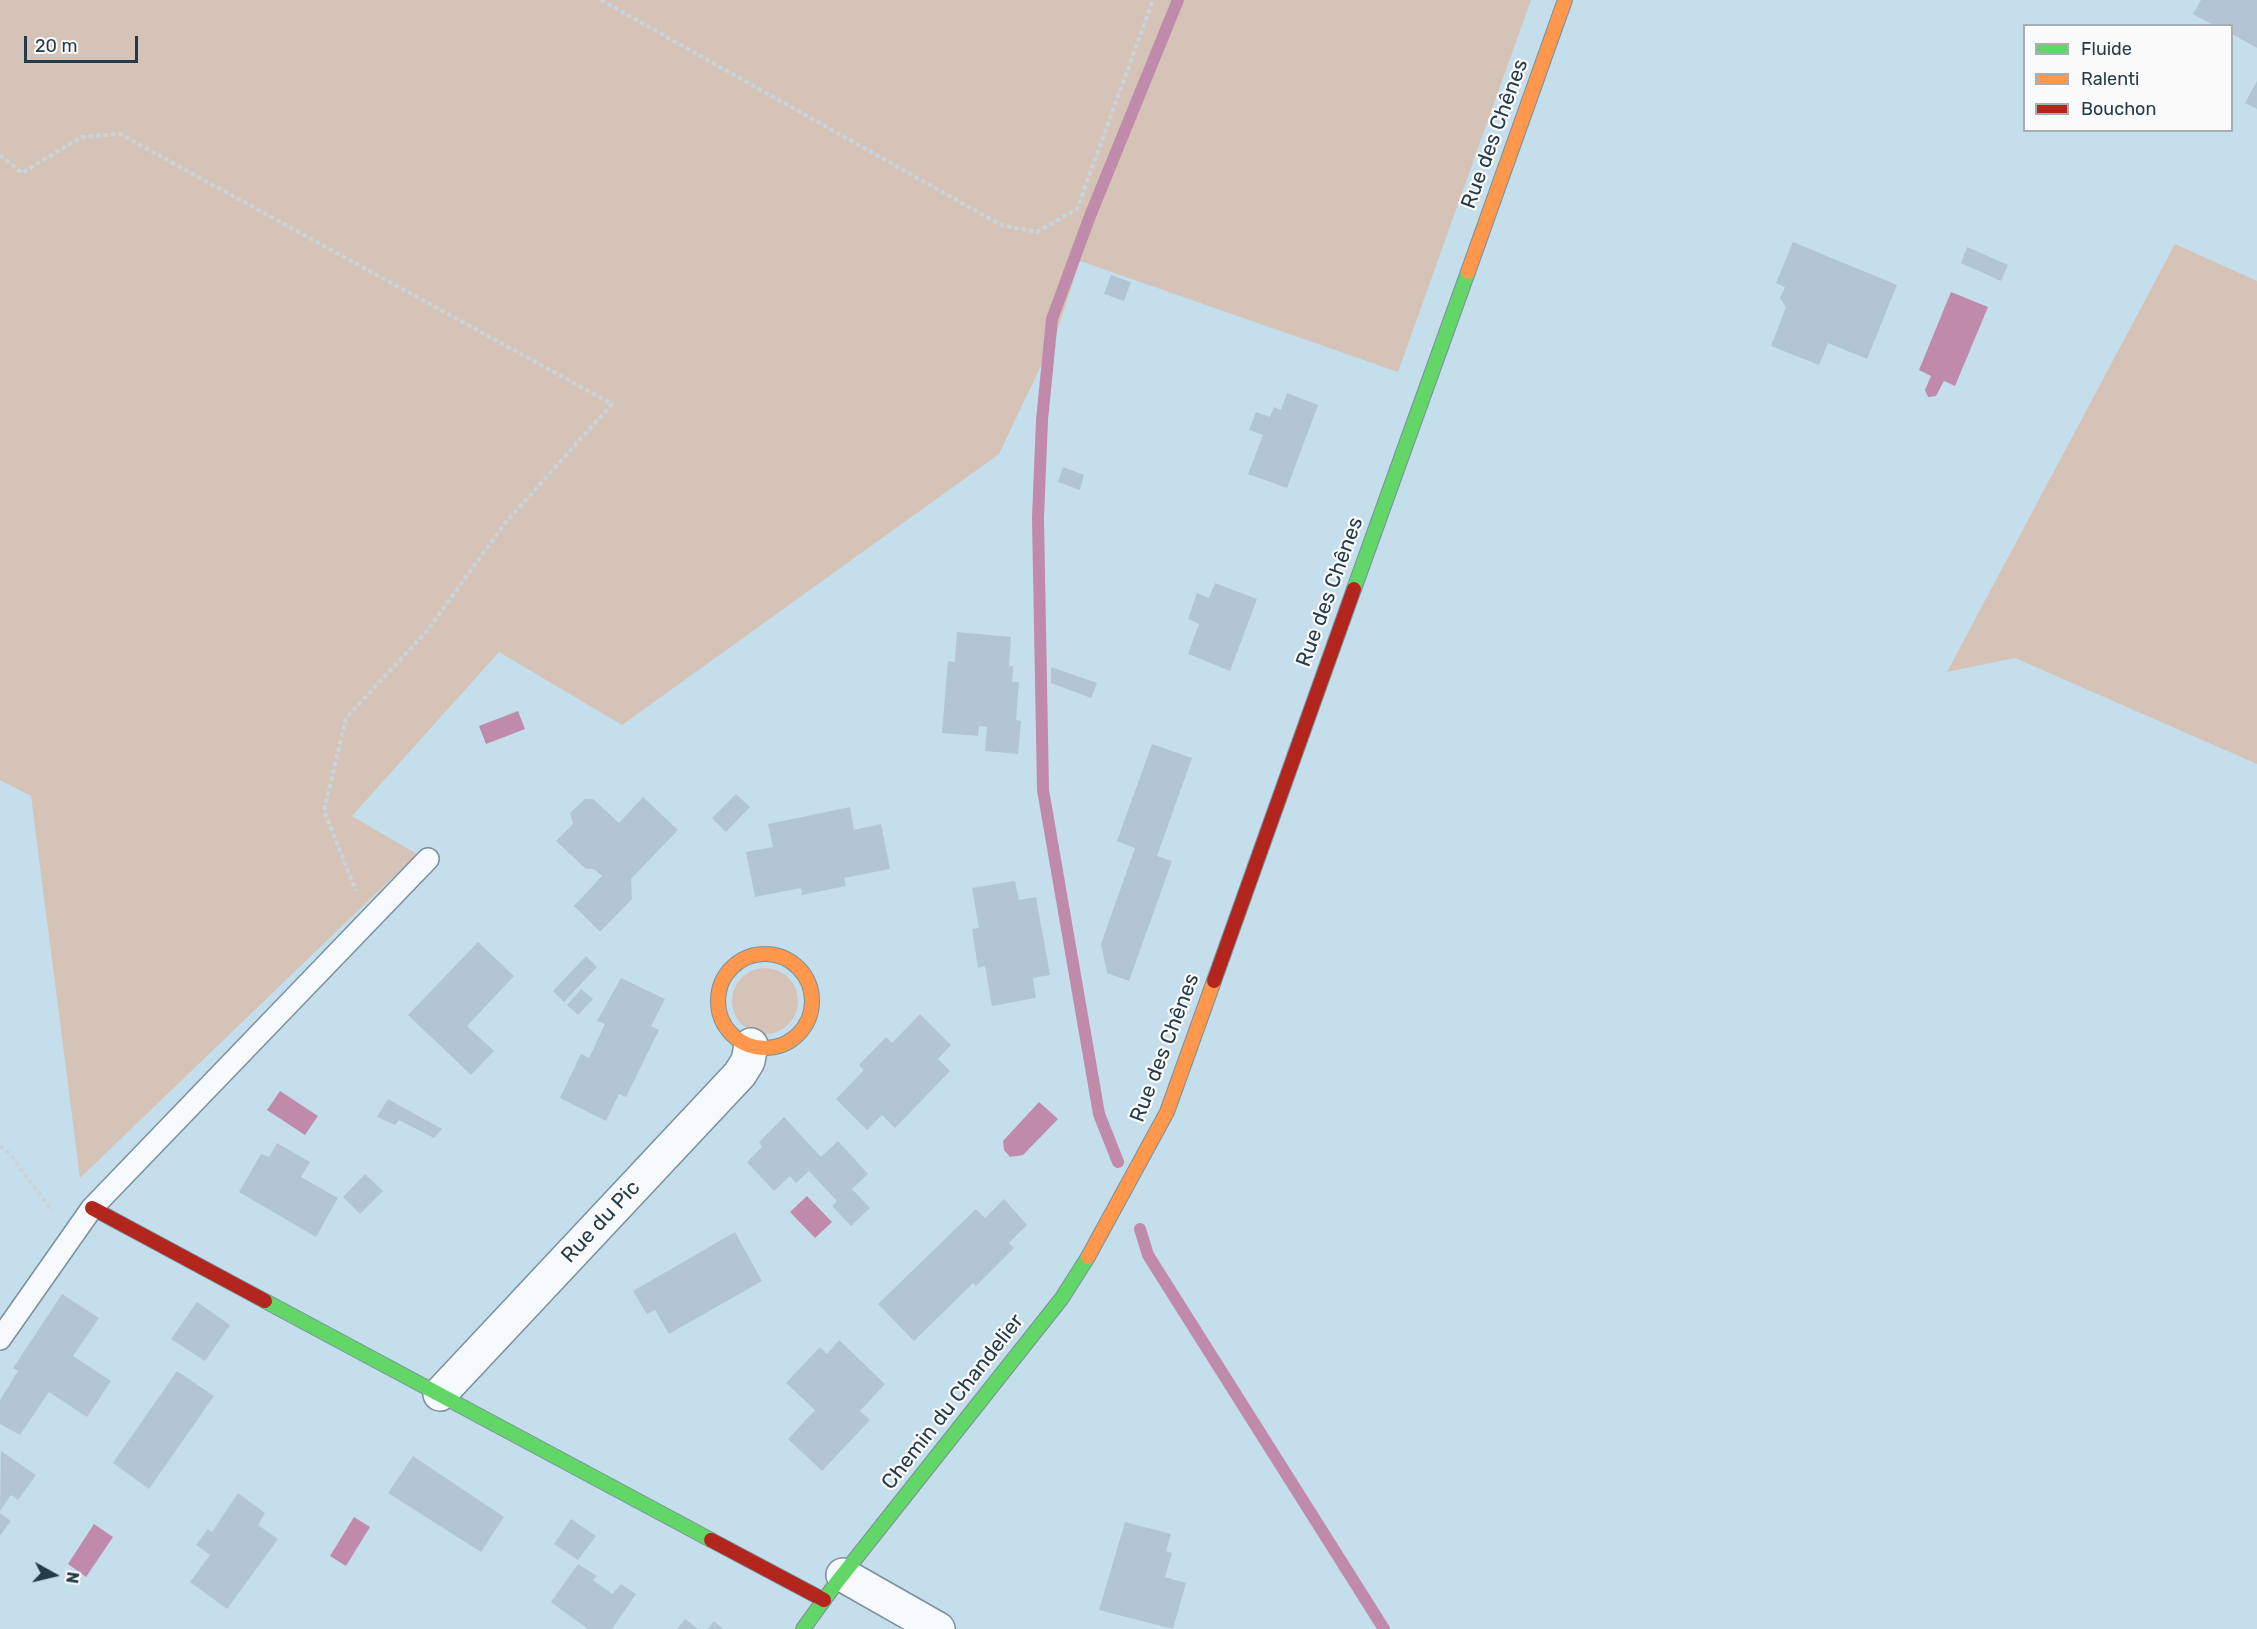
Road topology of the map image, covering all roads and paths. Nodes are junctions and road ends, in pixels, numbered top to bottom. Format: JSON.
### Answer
{"nodes":[{"id":1,"x":601,"y":0,"type":"edge"},
{"id":2,"x":1153,"y":0,"type":"edge"},
{"id":3,"x":1565,"y":0,"type":"edge"},
{"id":4,"x":0,"y":155,"type":"edge"},
{"id":5,"x":428,"y":859,"type":"dead end"},
{"id":6,"x":369,"y":921,"type":"junction"},
{"id":7,"x":751,"y":1045,"type":"junction"},
{"id":8,"x":0,"y":1146,"type":"edge"},
{"id":9,"x":1124,"y":1192,"type":"joint"},
{"id":10,"x":92,"y":1208,"type":"junction"},
{"id":11,"x":52,"y":1211,"type":"dead end"},
{"id":12,"x":0,"y":1340,"type":"edge"},
{"id":13,"x":440,"y":1394,"type":"junction"},
{"id":14,"x":833,"y":1587,"type":"junction"},
{"id":15,"x":803,"y":1629,"type":"edge"},
{"id":16,"x":938,"y":1629,"type":"edge"}],
"edges":[{"from":1,"to":2,"type":"path"},
{"from":3,"to":9,"type":"street","name":"Rue des Chênes"},
{"from":4,"to":6,"type":"path"},
{"from":5,"to":6,"type":"lane"},
{"from":6,"to":10,"type":"lane"},
{"from":7,"to":7,"type":"street"},
{"from":7,"to":13,"type":"street","name":"Rue du Pic"},
{"from":8,"to":11,"type":"path"},
{"from":9,"to":14,"type":"street","name":"Chemin du Chandelier"},
{"from":10,"to":12,"type":"lane"},
{"from":10,"to":13,"type":"street"},
{"from":13,"to":14,"type":"street"},
{"from":14,"to":15,"type":"street","name":"Chemin du Chandelier"},
{"from":14,"to":16,"type":"street"}]}
